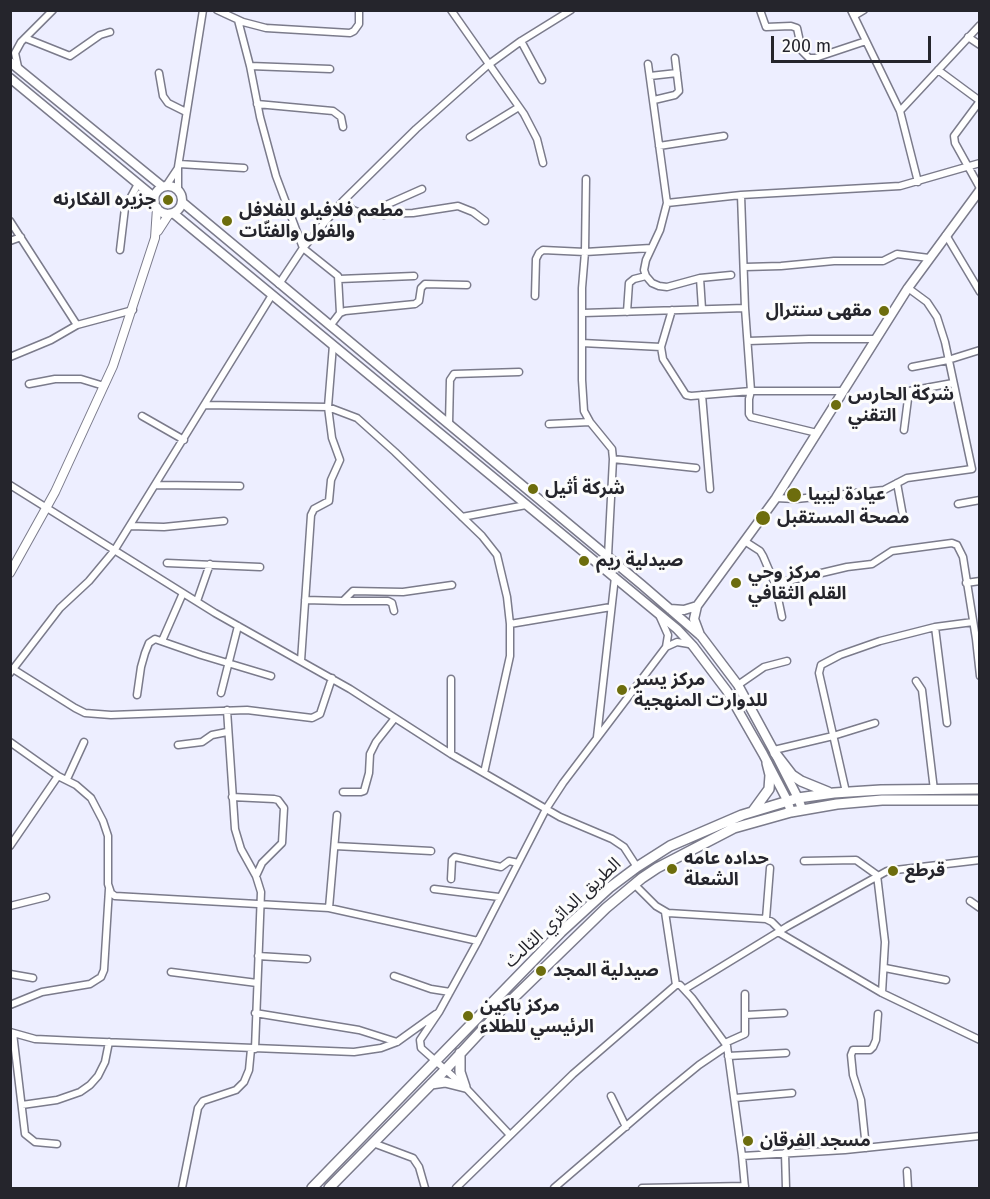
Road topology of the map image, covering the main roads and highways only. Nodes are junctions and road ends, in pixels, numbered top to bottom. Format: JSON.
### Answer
{"nodes":[{"id":1,"x":10,"y":62,"type":"edge"},
{"id":2,"x":10,"y":78,"type":"edge"},
{"id":3,"x":164,"y":186,"type":"junction"},
{"id":4,"x":980,"y":189,"type":"edge"},
{"id":5,"x":154,"y":197,"type":"junction"},
{"id":6,"x":182,"y":202,"type":"junction"},
{"id":7,"x":171,"y":214,"type":"junction"},
{"id":8,"x":487,"y":457,"type":"junction"},
{"id":9,"x":480,"y":466,"type":"junction"},
{"id":10,"x":697,"y":606,"type":"junction"},
{"id":11,"x":670,"y":609,"type":"junction"},
{"id":12,"x":701,"y":636,"type":"junction"},
{"id":13,"x":775,"y":752,"type":"junction"},
{"id":14,"x":767,"y":763,"type":"junction"},
{"id":15,"x":980,"y":789,"type":"edge"},
{"id":16,"x":834,"y":793,"type":"junction"},
{"id":17,"x":798,"y":798,"type":"junction"},
{"id":18,"x":787,"y":800,"type":"junction"},
{"id":19,"x":980,"y":800,"type":"edge"},
{"id":20,"x":802,"y":809,"type":"junction"},
{"id":21,"x":753,"y":811,"type":"junction"},
{"id":22,"x":791,"y":812,"type":"junction"},
{"id":23,"x":460,"y":1053,"type":"junction"},
{"id":24,"x":431,"y":1084,"type":"junction"},
{"id":25,"x":312,"y":1188,"type":"edge"},
{"id":26,"x":329,"y":1188,"type":"edge"}],
"edges":[{"from":1,"to":3,"type":"main road"},
{"from":2,"to":5,"type":"main road"},
{"from":3,"to":5,"type":"main road"},
{"from":3,"to":6,"type":"main road"},
{"from":4,"to":10,"type":"main road"},
{"from":5,"to":7,"type":"main road"},
{"from":6,"to":7,"type":"main road"},
{"from":6,"to":8,"type":"main road"},
{"from":7,"to":9,"type":"main road"},
{"from":8,"to":9,"type":"main road"},
{"from":8,"to":11,"type":"main road"},
{"from":9,"to":14,"type":"main road"},
{"from":10,"to":11,"type":"main road"},
{"from":10,"to":12,"type":"main road"},
{"from":11,"to":12,"type":"main road"},
{"from":12,"to":13,"type":"main road"},
{"from":13,"to":16,"type":"main road"},
{"from":13,"to":17,"type":"main road"},
{"from":14,"to":18,"type":"main road"},
{"from":14,"to":21,"type":"main road"},
{"from":15,"to":16,"type":"main road","name":"الطريق الدائري الثالث"},
{"from":16,"to":17,"type":"main road","name":"الطريق الدائري الثالث"},
{"from":17,"to":18,"type":"main road","name":"الطريق الدائري الثالث"},
{"from":17,"to":20,"type":"main road"},
{"from":18,"to":21,"type":"main road","name":"الطريق الدائري الثالث"},
{"from":18,"to":22,"type":"main road"},
{"from":19,"to":20,"type":"main road","name":"الطريق الدائري الثالث"},
{"from":20,"to":22,"type":"main road","name":"الطريق الدائري الثالث"},
{"from":21,"to":25,"type":"main road","name":"الطريق الدائري الثالث"},
{"from":22,"to":23,"type":"main road","name":"الطريق الدائري الثالث"},
{"from":23,"to":24,"type":"main road","name":"الطريق الدائري الثالث"},
{"from":23,"to":24,"type":"main road"},
{"from":24,"to":26,"type":"main road","name":"الطريق الدائري الثالث"}]}
